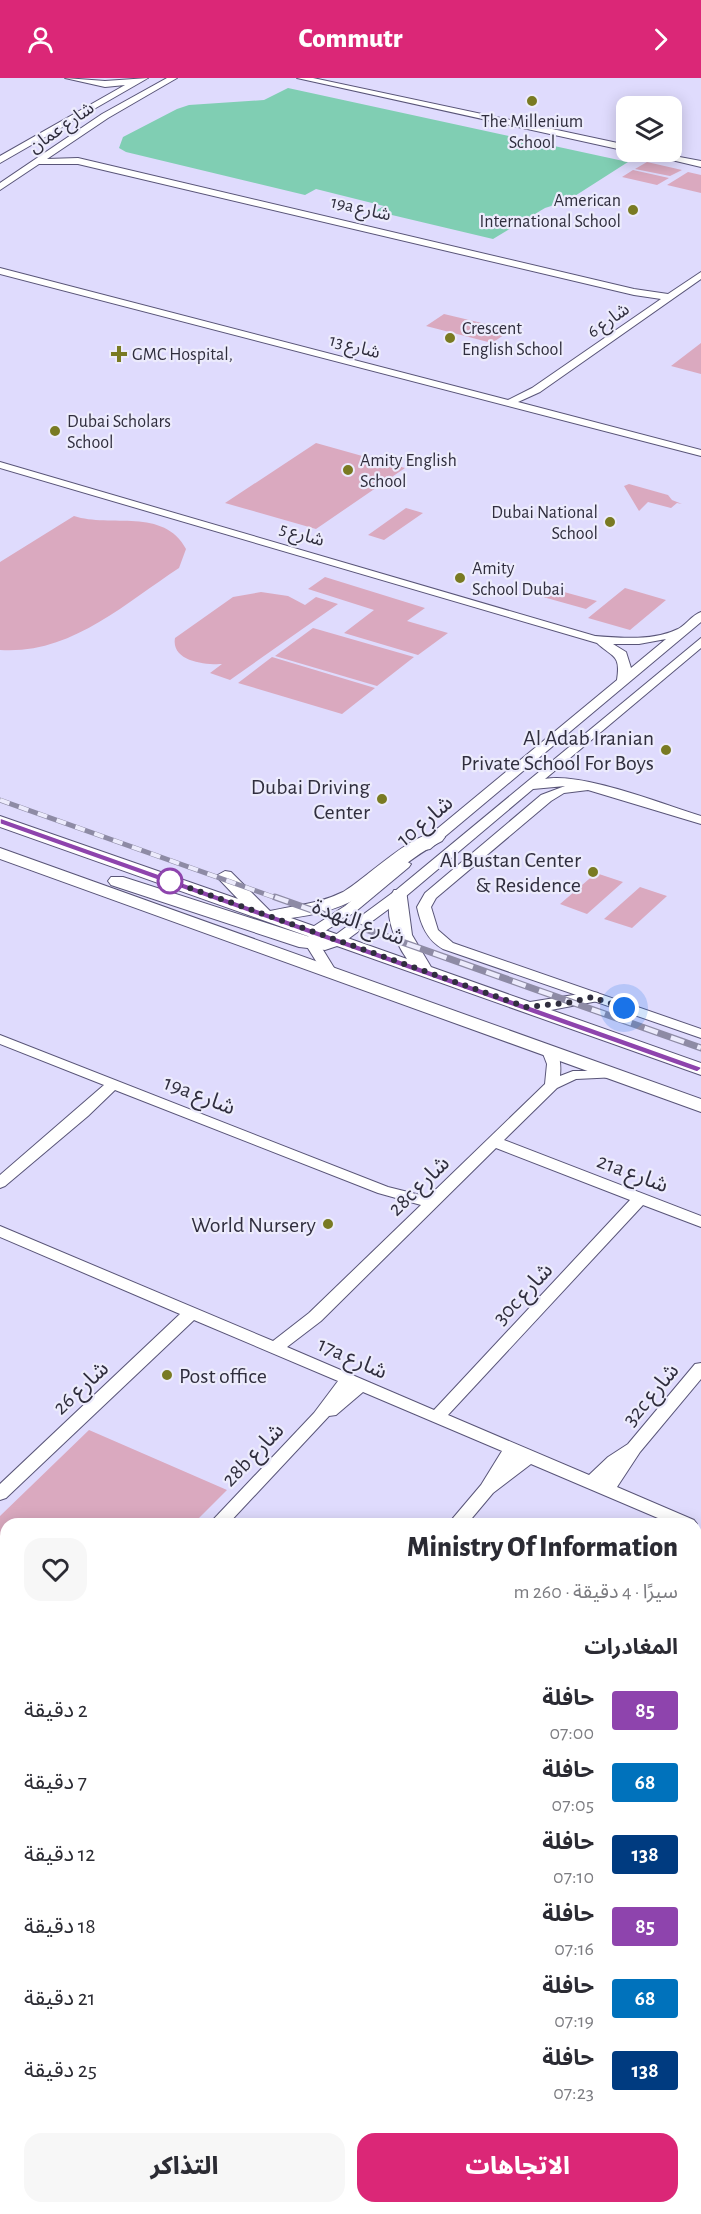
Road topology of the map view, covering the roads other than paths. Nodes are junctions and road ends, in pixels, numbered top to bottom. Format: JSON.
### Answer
{"nodes":[{"id":1,"x":69,"y":78,"type":"edge"},
{"id":2,"x":173,"y":78,"type":"edge"},
{"id":3,"x":301,"y":78,"type":"edge"},
{"id":4,"x":141,"y":79,"type":"edge"},
{"id":5,"x":94,"y":83,"type":"junction"},
{"id":6,"x":105,"y":99,"type":"junction"},
{"id":7,"x":64,"y":146,"type":"junction"},
{"id":8,"x":616,"y":146,"type":"edge"},
{"id":9,"x":0,"y":160,"type":"edge"},
{"id":10,"x":682,"y":160,"type":"edge"},
{"id":11,"x":78,"y":161,"type":"junction"},
{"id":12,"x":40,"y":162,"type":"junction"},
{"id":13,"x":701,"y":164,"type":"edge"},
{"id":14,"x":0,"y":187,"type":"edge"},
{"id":15,"x":0,"y":271,"type":"edge"},
{"id":16,"x":701,"y":275,"type":"edge"},
{"id":17,"x":636,"y":293,"type":"junction"},
{"id":18,"x":669,"y":297,"type":"junction"},
{"id":19,"x":660,"y":304,"type":"junction"},
{"id":20,"x":514,"y":404,"type":"junction"},
{"id":21,"x":701,"y":453,"type":"edge"},
{"id":22,"x":0,"y":465,"type":"edge"},
{"id":23,"x":701,"y":616,"type":"edge"},
{"id":24,"x":682,"y":631,"type":"junction"},
{"id":25,"x":594,"y":639,"type":"junction"},
{"id":26,"x":701,"y":642,"type":"edge"},
{"id":27,"x":622,"y":682,"type":"junction"},
{"id":28,"x":561,"y":758,"type":"junction"},
{"id":29,"x":591,"y":786,"type":"junction"},
{"id":30,"x":526,"y":787,"type":"junction"},
{"id":31,"x":505,"y":805,"type":"junction"},
{"id":32,"x":701,"y":820,"type":"edge"},
{"id":33,"x":0,"y":823,"type":"edge"},
{"id":34,"x":510,"y":830,"type":"junction"},
{"id":35,"x":436,"y":837,"type":"junction"},
{"id":36,"x":0,"y":843,"type":"edge"},
{"id":37,"x":0,"y":853,"type":"edge"},
{"id":38,"x":460,"y":873,"type":"junction"},
{"id":39,"x":225,"y":876,"type":"dead end"},
{"id":40,"x":421,"y":877,"type":"junction"},
{"id":41,"x":400,"y":894,"type":"junction"},
{"id":42,"x":265,"y":914,"type":"junction"},
{"id":43,"x":319,"y":933,"type":"junction"},
{"id":44,"x":345,"y":936,"type":"junction"},
{"id":45,"x":424,"y":970,"type":"junction"},
{"id":46,"x":329,"y":971,"type":"junction"},
{"id":47,"x":592,"y":997,"type":"junction"},
{"id":48,"x":526,"y":1007,"type":"junction"},
{"id":49,"x":701,"y":1034,"type":"edge"},
{"id":50,"x":0,"y":1039,"type":"edge"},
{"id":51,"x":549,"y":1051,"type":"junction"},
{"id":52,"x":701,"y":1069,"type":"edge"},
{"id":53,"x":613,"y":1074,"type":"junction"},
{"id":54,"x":552,"y":1085,"type":"junction"},
{"id":55,"x":118,"y":1086,"type":"junction"},
{"id":56,"x":701,"y":1106,"type":"edge"},
{"id":57,"x":492,"y":1144,"type":"junction"},
{"id":58,"x":0,"y":1183,"type":"edge"},
{"id":59,"x":640,"y":1199,"type":"junction"},
{"id":60,"x":427,"y":1207,"type":"junction"},
{"id":61,"x":701,"y":1222,"type":"edge"},
{"id":62,"x":0,"y":1231,"type":"edge"},
{"id":63,"x":191,"y":1313,"type":"junction"},
{"id":64,"x":282,"y":1351,"type":"junction"},
{"id":65,"x":700,"y":1371,"type":"edge"},
{"id":66,"x":354,"y":1383,"type":"junction"},
{"id":67,"x":437,"y":1417,"type":"junction"},
{"id":68,"x":512,"y":1449,"type":"junction"},
{"id":69,"x":529,"y":1456,"type":"junction"},
{"id":70,"x":599,"y":1486,"type":"junction"},
{"id":71,"x":487,"y":1489,"type":"junction"},
{"id":72,"x":0,"y":1494,"type":"edge"},
{"id":73,"x":224,"y":1518,"type":"edge"},
{"id":74,"x":463,"y":1518,"type":"edge"},
{"id":75,"x":674,"y":1518,"type":"edge"}],
"edges":[{"from":1,"to":5,"type":"street"},
{"from":2,"to":7,"type":"street","name":"شارع عمان"},
{"from":3,"to":8,"type":"street"},
{"from":4,"to":5,"type":"street"},
{"from":4,"to":6,"type":"street","name":"شارع عمان"},
{"from":5,"to":6,"type":"street"},
{"from":6,"to":9,"type":"street","name":"شارع عمان"},
{"from":7,"to":11,"type":"street"},
{"from":7,"to":12,"type":"street","name":"شارع عمان"},
{"from":10,"to":13,"type":"street"},
{"from":11,"to":12,"type":"street","name":"19a شارع"},
{"from":11,"to":17,"type":"street","name":"19a شارع"},
{"from":12,"to":14,"type":"street","name":"شارع عمان"},
{"from":15,"to":20,"type":"street","name":"شارع 13"},
{"from":16,"to":18,"type":"street","name":"شارع 6"},
{"from":17,"to":18,"type":"street","name":"19a شارع"},
{"from":17,"to":19,"type":"street","name":"19a شارع"},
{"from":18,"to":19,"type":"street","name":"شارع 6"},
{"from":19,"to":20,"type":"street","name":"شارع 6"},
{"from":20,"to":21,"type":"street","name":"شارع 13"},
{"from":22,"to":25,"type":"street","name":"شارع 5"},
{"from":23,"to":24,"type":"street","name":"شارع 10"},
{"from":24,"to":25,"type":"street","name":"شارع 5"},
{"from":24,"to":27,"type":"street","name":"شارع 10"},
{"from":25,"to":27,"type":"street","name":"شارع 5"},
{"from":26,"to":28,"type":"street","name":"شارع 10"},
{"from":27,"to":35,"type":"street","name":"شارع 10"},
{"from":28,"to":29,"type":"street"},
{"from":28,"to":30,"type":"street","name":"شارع 10"},
{"from":29,"to":30,"type":"street"},
{"from":29,"to":32,"type":"street"},
{"from":29,"to":34,"type":"street"},
{"from":30,"to":31,"type":"street","name":"شارع 10"},
{"from":31,"to":34,"type":"street"},
{"from":31,"to":40,"type":"street","name":"شارع 10"},
{"from":33,"to":42,"type":"main road","name":"شارع النهدة"},
{"from":34,"to":38,"type":"street"},
{"from":35,"to":42,"type":"main road"},
{"from":35,"to":43,"type":"street","name":"شارع 10"},
{"from":36,"to":43,"type":"main road"},
{"from":37,"to":46,"type":"main road"},
{"from":38,"to":40,"type":"street"},
{"from":38,"to":47,"type":"street"},
{"from":39,"to":42,"type":"main road"},
{"from":40,"to":41,"type":"street","name":"شارع 10"},
{"from":41,"to":44,"type":"street","name":"شارع 10"},
{"from":41,"to":45,"type":"main road"},
{"from":42,"to":43,"type":"main road","name":"شارع النهدة"},
{"from":43,"to":44,"type":"main road","name":"شارع النهدة"},
{"from":43,"to":46,"type":"street"},
{"from":44,"to":45,"type":"main road","name":"شارع النهدة"},
{"from":45,"to":48,"type":"main road","name":"شارع النهدة"},
{"from":46,"to":51,"type":"main road"},
{"from":47,"to":48,"type":"main road"},
{"from":47,"to":49,"type":"street"},
{"from":48,"to":52,"type":"main road","name":"شارع النهدة"},
{"from":50,"to":55,"type":"street","name":"19a شارع"},
{"from":51,"to":53,"type":"main road"},
{"from":51,"to":54,"type":"street"},
{"from":53,"to":54,"type":"street","name":"28c شارع"},
{"from":53,"to":56,"type":"main road"},
{"from":54,"to":57,"type":"street","name":"28c شارع"},
{"from":55,"to":58,"type":"street"},
{"from":55,"to":60,"type":"street","name":"19a شارع"},
{"from":57,"to":59,"type":"street","name":"21a شارع"},
{"from":57,"to":60,"type":"street","name":"28c شارع"},
{"from":59,"to":61,"type":"street","name":"21a شارع"},
{"from":59,"to":67,"type":"street","name":"30c شارع"},
{"from":60,"to":64,"type":"street","name":"28c شارع"},
{"from":62,"to":63,"type":"street","name":"17a شارع"},
{"from":63,"to":64,"type":"street","name":"17a شارع"},
{"from":63,"to":72,"type":"street","name":"شارع 26"},
{"from":64,"to":66,"type":"street","name":"17a شارع"},
{"from":65,"to":70,"type":"street","name":"32c شارع"},
{"from":66,"to":67,"type":"street","name":"17a شارع"},
{"from":66,"to":73,"type":"street","name":"28b شارع"},
{"from":67,"to":68,"type":"street","name":"17a شارع"},
{"from":68,"to":69,"type":"street","name":"17a شارع"},
{"from":68,"to":71,"type":"street"},
{"from":69,"to":70,"type":"street","name":"17a شارع"},
{"from":69,"to":71,"type":"street"},
{"from":70,"to":75,"type":"street","name":"17a شارع"},
{"from":71,"to":74,"type":"street"}]}
